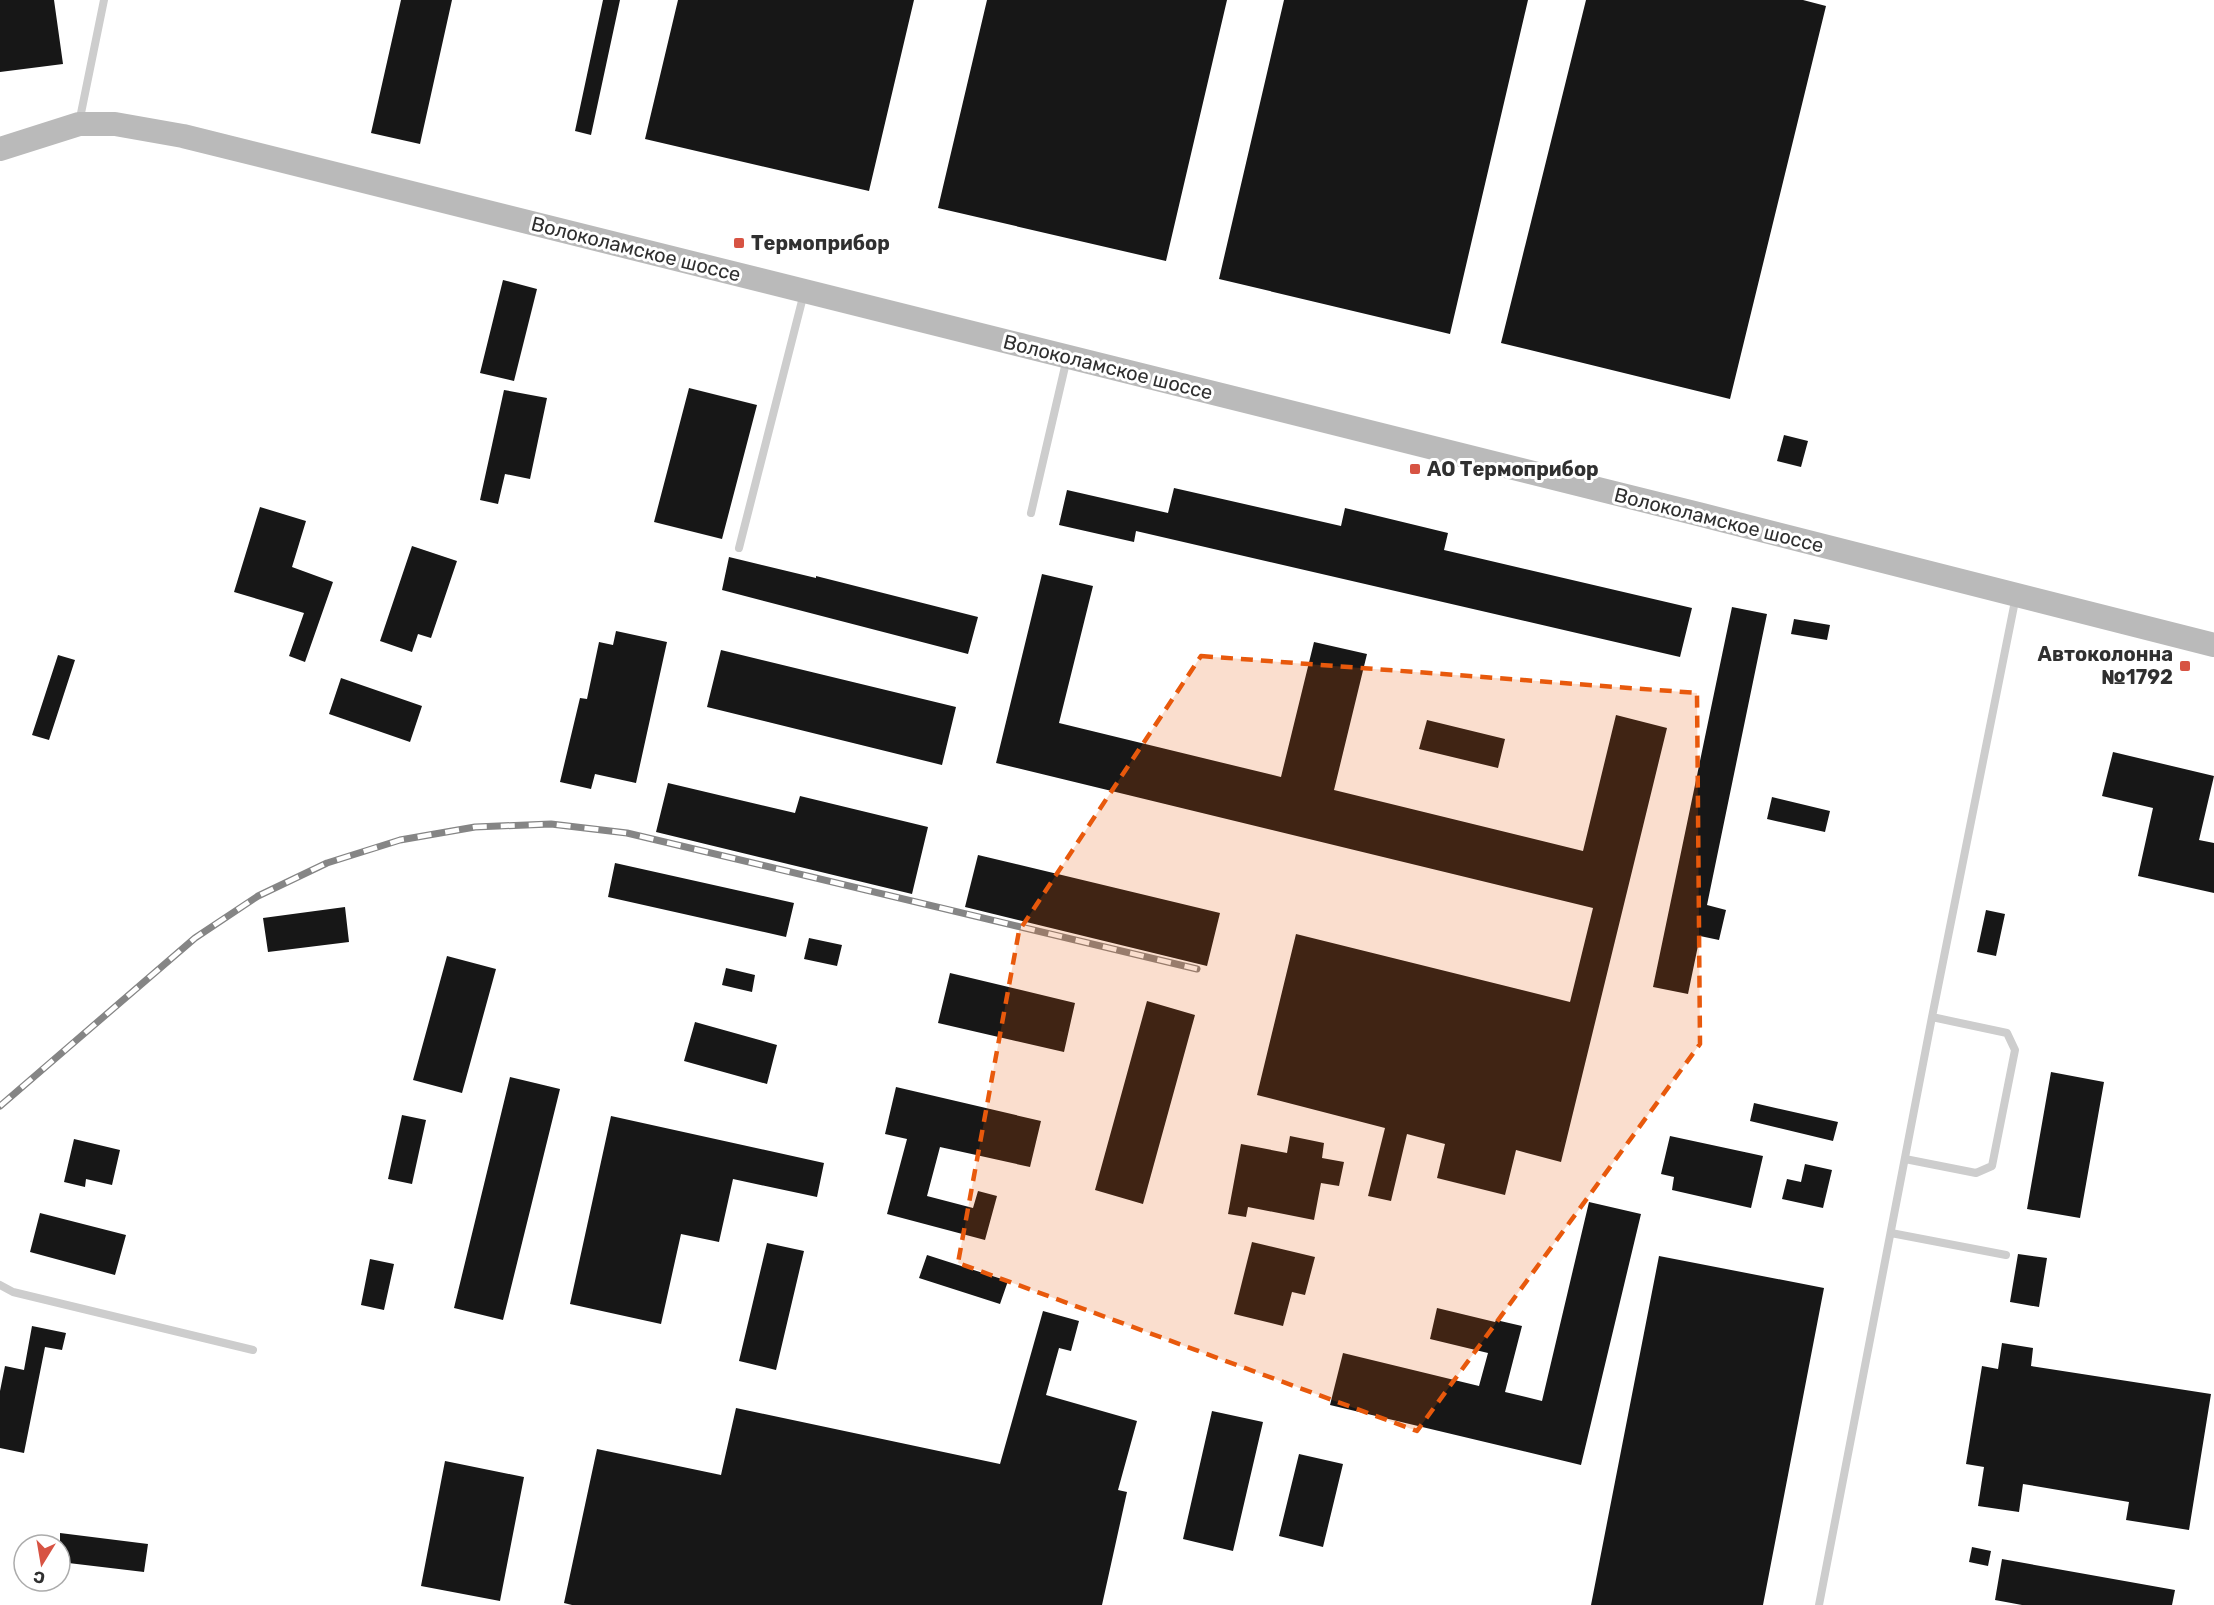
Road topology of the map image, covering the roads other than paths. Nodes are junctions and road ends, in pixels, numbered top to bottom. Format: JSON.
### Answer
{"nodes":[{"id":1,"x":104,"y":0,"type":"edge"},
{"id":2,"x":79,"y":124,"type":"junction"},
{"id":3,"x":0,"y":149,"type":"edge"},
{"id":4,"x":805,"y":291,"type":"junction"},
{"id":5,"x":1067,"y":357,"type":"junction"},
{"id":6,"x":1031,"y":513,"type":"dead end"},
{"id":7,"x":739,"y":548,"type":"dead end"},
{"id":8,"x":2016,"y":595,"type":"junction"},
{"id":9,"x":2214,"y":645,"type":"edge"},
{"id":10,"x":1932,"y":1017,"type":"junction"},
{"id":11,"x":1905,"y":1159,"type":"junction"},
{"id":12,"x":1891,"y":1233,"type":"junction"},
{"id":13,"x":2006,"y":1255,"type":"dead end"},
{"id":14,"x":0,"y":1285,"type":"edge"},
{"id":15,"x":253,"y":1350,"type":"dead end"},
{"id":16,"x":1819,"y":1605,"type":"edge"}],
"edges":[{"from":1,"to":2,"type":"lane"},
{"from":2,"to":3,"type":"street","name":"Волоколамское шоссе"},
{"from":2,"to":4,"type":"street","name":"Волоколамское шоссе"},
{"from":4,"to":5,"type":"street","name":"Волоколамское шоссе"},
{"from":4,"to":7,"type":"lane"},
{"from":5,"to":6,"type":"lane"},
{"from":5,"to":8,"type":"street","name":"Волоколамское шоссе"},
{"from":8,"to":9,"type":"street","name":"Волоколамское шоссе"},
{"from":8,"to":10,"type":"lane"},
{"from":10,"to":11,"type":"lane"},
{"from":10,"to":11,"type":"lane"},
{"from":11,"to":12,"type":"lane"},
{"from":12,"to":13,"type":"lane"},
{"from":12,"to":16,"type":"lane"},
{"from":14,"to":15,"type":"lane"}]}
